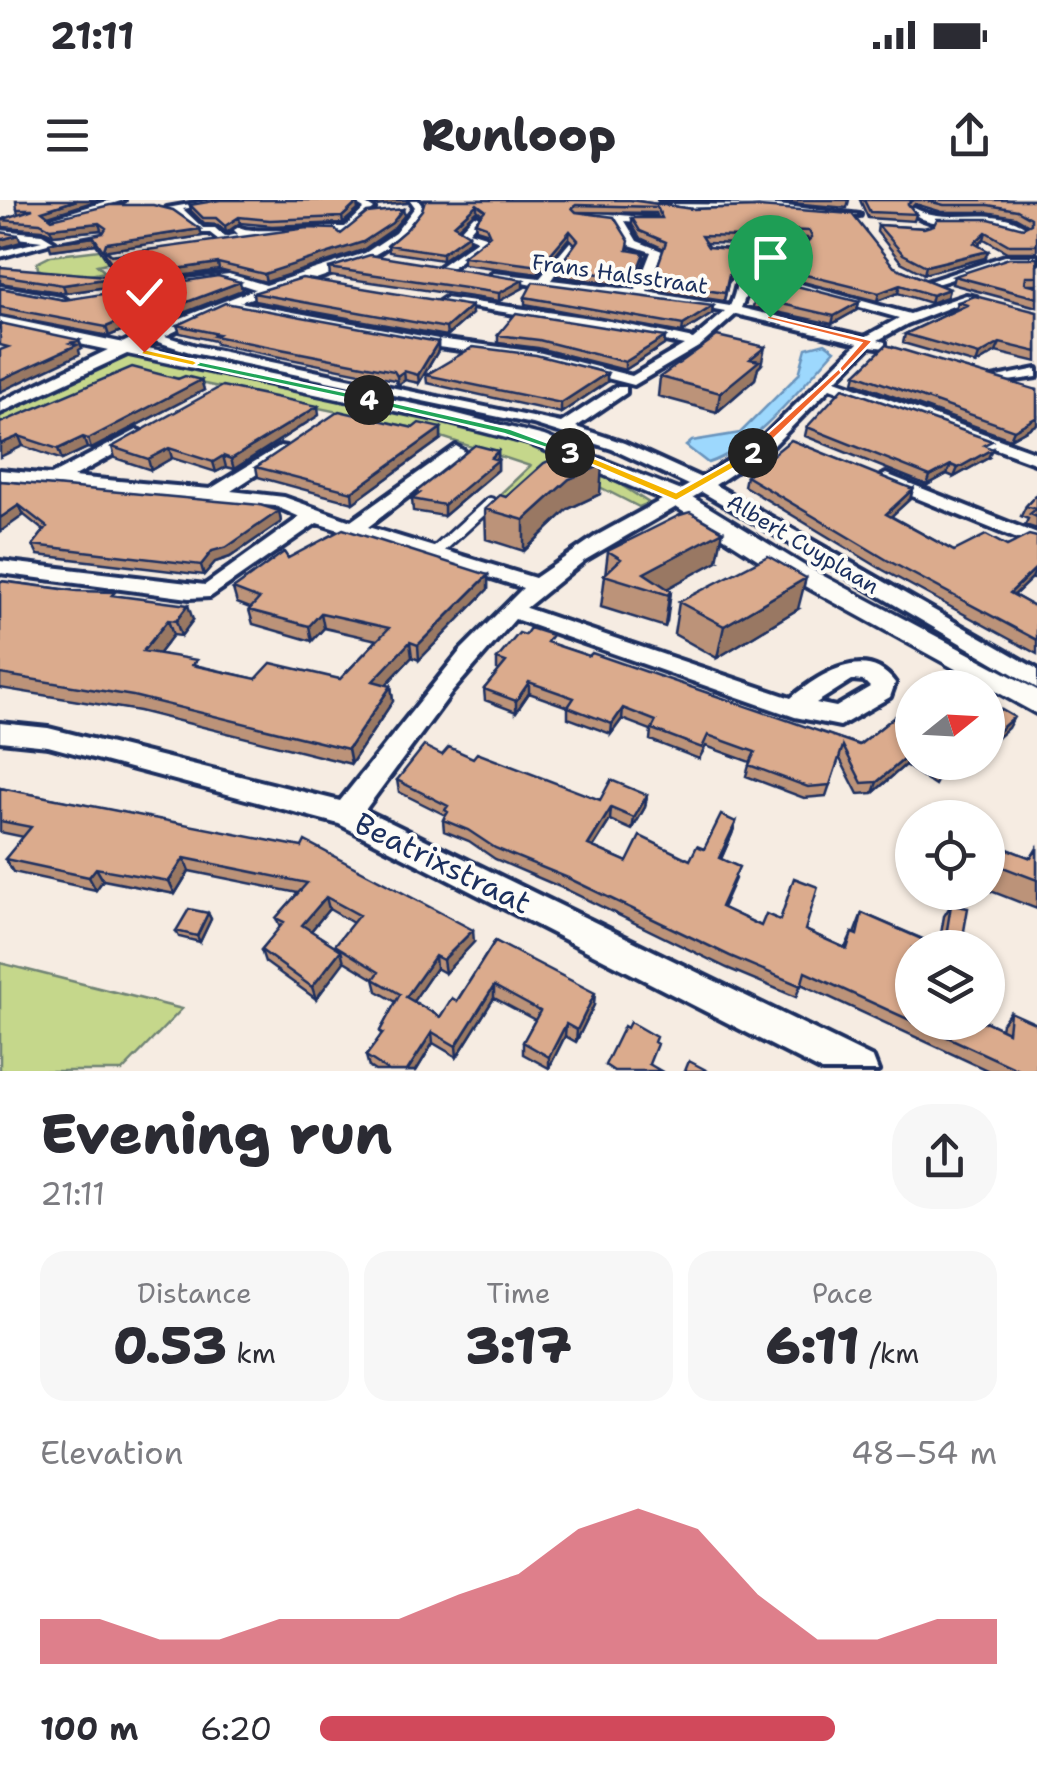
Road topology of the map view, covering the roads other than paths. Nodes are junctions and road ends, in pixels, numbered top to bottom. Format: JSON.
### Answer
{"nodes":[{"id":1,"x":233,"y":200,"type":"edge"},
{"id":2,"x":352,"y":200,"type":"edge"},
{"id":3,"x":414,"y":200,"type":"edge"},
{"id":4,"x":118,"y":203,"type":"edge"},
{"id":5,"x":778,"y":204,"type":"edge"},
{"id":6,"x":654,"y":206,"type":"edge"},
{"id":7,"x":155,"y":207,"type":"edge"},
{"id":8,"x":171,"y":208,"type":"junction"},
{"id":9,"x":728,"y":208,"type":"junction"},
{"id":10,"x":800,"y":211,"type":"junction"},
{"id":11,"x":914,"y":211,"type":"edge"},
{"id":12,"x":858,"y":214,"type":"edge"},
{"id":13,"x":478,"y":216,"type":"edge"},
{"id":14,"x":53,"y":219,"type":"edge"},
{"id":15,"x":733,"y":220,"type":"edge"},
{"id":16,"x":675,"y":221,"type":"edge"},
{"id":17,"x":792,"y":224,"type":"edge"},
{"id":18,"x":1022,"y":228,"type":"junction"},
{"id":19,"x":1037,"y":229,"type":"edge"},
{"id":20,"x":1000,"y":230,"type":"edge"},
{"id":21,"x":0,"y":234,"type":"edge"},
{"id":22,"x":627,"y":234,"type":"junction"},
{"id":23,"x":370,"y":236,"type":"edge"},
{"id":24,"x":658,"y":236,"type":"edge"},
{"id":25,"x":395,"y":238,"type":"junction"},
{"id":26,"x":66,"y":240,"type":"edge"},
{"id":27,"x":223,"y":240,"type":"junction"},
{"id":28,"x":50,"y":242,"type":"junction"},
{"id":29,"x":204,"y":243,"type":"edge"},
{"id":30,"x":804,"y":244,"type":"edge"},
{"id":31,"x":570,"y":245,"type":"edge"},
{"id":32,"x":734,"y":250,"type":"edge"},
{"id":33,"x":748,"y":251,"type":"junction"},
{"id":34,"x":984,"y":253,"type":"edge"},
{"id":35,"x":0,"y":254,"type":"edge"},
{"id":36,"x":631,"y":254,"type":"edge"},
{"id":37,"x":369,"y":255,"type":"junction"},
{"id":38,"x":656,"y":255,"type":"junction"},
{"id":39,"x":1037,"y":258,"type":"edge"},
{"id":40,"x":392,"y":260,"type":"edge"},
{"id":41,"x":1006,"y":260,"type":"junction"},
{"id":42,"x":426,"y":266,"type":"edge"},
{"id":43,"x":201,"y":267,"type":"edge"},
{"id":44,"x":443,"y":269,"type":"junction"},
{"id":45,"x":462,"y":272,"type":"edge"},
{"id":46,"x":481,"y":274,"type":"edge"},
{"id":47,"x":211,"y":278,"type":"junction"},
{"id":48,"x":302,"y":278,"type":"junction"},
{"id":49,"x":745,"y":278,"type":"junction"},
{"id":50,"x":910,"y":278,"type":"edge"},
{"id":51,"x":779,"y":282,"type":"junction"},
{"id":52,"x":172,"y":284,"type":"edge"},
{"id":53,"x":336,"y":284,"type":"edge"},
{"id":54,"x":542,"y":284,"type":"junction"},
{"id":55,"x":926,"y":284,"type":"junction"},
{"id":56,"x":0,"y":288,"type":"edge"},
{"id":57,"x":266,"y":288,"type":"junction"},
{"id":58,"x":640,"y":294,"type":"junction"},
{"id":59,"x":742,"y":295,"type":"junction"},
{"id":60,"x":970,"y":297,"type":"junction"},
{"id":61,"x":422,"y":298,"type":"edge"},
{"id":62,"x":74,"y":300,"type":"edge"},
{"id":63,"x":986,"y":301,"type":"edge"},
{"id":64,"x":225,"y":302,"type":"junction"},
{"id":65,"x":735,"y":310,"type":"junction"},
{"id":66,"x":912,"y":318,"type":"junction"},
{"id":67,"x":0,"y":322,"type":"edge"},
{"id":68,"x":150,"y":335,"type":"junction"},
{"id":69,"x":868,"y":342,"type":"junction"},
{"id":70,"x":693,"y":343,"type":"junction"},
{"id":71,"x":123,"y":348,"type":"junction"},
{"id":72,"x":904,"y":352,"type":"edge"},
{"id":73,"x":976,"y":373,"type":"edge"},
{"id":74,"x":1037,"y":373,"type":"edge"},
{"id":75,"x":994,"y":378,"type":"junction"},
{"id":76,"x":828,"y":382,"type":"junction"},
{"id":77,"x":628,"y":385,"type":"junction"},
{"id":78,"x":1037,"y":391,"type":"edge"},
{"id":79,"x":0,"y":408,"type":"edge"},
{"id":80,"x":161,"y":422,"type":"edge"},
{"id":81,"x":564,"y":428,"type":"junction"},
{"id":82,"x":297,"y":440,"type":"edge"},
{"id":83,"x":456,"y":451,"type":"dead end"},
{"id":84,"x":1037,"y":458,"type":"edge"},
{"id":85,"x":866,"y":471,"type":"edge"},
{"id":86,"x":0,"y":475,"type":"edge"},
{"id":87,"x":56,"y":478,"type":"junction"},
{"id":88,"x":701,"y":484,"type":"junction"},
{"id":89,"x":216,"y":493,"type":"junction"},
{"id":90,"x":671,"y":500,"type":"junction"},
{"id":91,"x":490,"y":503,"type":"edge"},
{"id":92,"x":314,"y":516,"type":"junction"},
{"id":93,"x":354,"y":528,"type":"junction"},
{"id":94,"x":1037,"y":541,"type":"edge"},
{"id":95,"x":434,"y":553,"type":"junction"},
{"id":96,"x":0,"y":567,"type":"edge"},
{"id":97,"x":540,"y":586,"type":"junction"},
{"id":98,"x":512,"y":612,"type":"junction"},
{"id":99,"x":1037,"y":680,"type":"edge"},
{"id":100,"x":1037,"y":704,"type":"edge"},
{"id":101,"x":796,"y":708,"type":"dead end"},
{"id":102,"x":0,"y":732,"type":"edge"},
{"id":103,"x":346,"y":814,"type":"junction"},
{"id":104,"x":860,"y":1071,"type":"edge"}],
"edges":[{"from":1,"to":8,"type":"street"},
{"from":2,"to":27,"type":"street"},
{"from":3,"to":25,"type":"street"},
{"from":4,"to":14,"type":"street"},
{"from":5,"to":9,"type":"street"},
{"from":5,"to":10,"type":"street"},
{"from":6,"to":9,"type":"street"},
{"from":7,"to":8,"type":"street"},
{"from":8,"to":27,"type":"street"},
{"from":9,"to":15,"type":"street"},
{"from":10,"to":12,"type":"street"},
{"from":10,"to":17,"type":"street"},
{"from":11,"to":18,"type":"street"},
{"from":13,"to":44,"type":"street"},
{"from":16,"to":22,"type":"street"},
{"from":18,"to":19,"type":"street"},
{"from":18,"to":20,"type":"street"},
{"from":21,"to":28,"type":"street"},
{"from":22,"to":24,"type":"street"},
{"from":22,"to":38,"type":"street"},
{"from":23,"to":25,"type":"street"},
{"from":25,"to":37,"type":"street"},
{"from":26,"to":28,"type":"street"},
{"from":27,"to":29,"type":"street"},
{"from":28,"to":35,"type":"street"},
{"from":30,"to":33,"type":"street"},
{"from":31,"to":54,"type":"street"},
{"from":32,"to":33,"type":"street"},
{"from":33,"to":49,"type":"street"},
{"from":34,"to":41,"type":"street"},
{"from":36,"to":38,"type":"lane"},
{"from":37,"to":40,"type":"street"},
{"from":37,"to":48,"type":"street"},
{"from":38,"to":58,"type":"street"},
{"from":39,"to":41,"type":"street"},
{"from":41,"to":55,"type":"street"},
{"from":42,"to":44,"type":"street"},
{"from":43,"to":47,"type":"street"},
{"from":44,"to":45,"type":"street"},
{"from":46,"to":54,"type":"street","name":"Frans Halsstraat"},
{"from":47,"to":52,"type":"street"},
{"from":47,"to":57,"type":"street"},
{"from":48,"to":53,"type":"street"},
{"from":48,"to":57,"type":"street"},
{"from":49,"to":51,"type":"street"},
{"from":49,"to":59,"type":"street"},
{"from":50,"to":55,"type":"street"},
{"from":51,"to":59,"type":"street"},
{"from":51,"to":66,"type":"street"},
{"from":54,"to":58,"type":"street","name":"Frans Halsstraat"},
{"from":55,"to":60,"type":"street"},
{"from":56,"to":62,"type":"street"},
{"from":57,"to":64,"type":"street"},
{"from":58,"to":65,"type":"street","name":"Frans Halsstraat"},
{"from":59,"to":65,"type":"street"},
{"from":60,"to":63,"type":"street"},
{"from":60,"to":66,"type":"street"},
{"from":61,"to":70,"type":"street"},
{"from":64,"to":68,"type":"street"},
{"from":64,"to":77,"type":"street"},
{"from":65,"to":69,"type":"street","name":"Frans Halsstraat"},
{"from":65,"to":70,"type":"street"},
{"from":66,"to":69,"type":"street"},
{"from":67,"to":71,"type":"street","name":"Albert Cuyplaan"},
{"from":68,"to":71,"type":"street"},
{"from":68,"to":81,"type":"street","name":"Albert Cuyplaan"},
{"from":69,"to":72,"type":"street","name":"Frans Halsstraat"},
{"from":69,"to":76,"type":"street"},
{"from":70,"to":77,"type":"street"},
{"from":71,"to":79,"type":"street"},
{"from":71,"to":90,"type":"street","name":"Albert Cuyplaan"},
{"from":73,"to":75,"type":"street"},
{"from":74,"to":75,"type":"street"},
{"from":75,"to":78,"type":"street"},
{"from":76,"to":84,"type":"street"},
{"from":76,"to":88,"type":"street"},
{"from":77,"to":81,"type":"street"},
{"from":80,"to":87,"type":"street"},
{"from":81,"to":88,"type":"street","name":"Albert Cuyplaan"},
{"from":82,"to":89,"type":"street"},
{"from":83,"to":93,"type":"street"},
{"from":85,"to":94,"type":"street"},
{"from":86,"to":87,"type":"street"},
{"from":87,"to":89,"type":"street"},
{"from":88,"to":90,"type":"street"},
{"from":88,"to":99,"type":"street","name":"Albert Cuyplaan"},
{"from":89,"to":92,"type":"street"},
{"from":90,"to":97,"type":"street"},
{"from":90,"to":100,"type":"street","name":"Albert Cuyplaan"},
{"from":91,"to":95,"type":"lane"},
{"from":92,"to":93,"type":"street"},
{"from":92,"to":96,"type":"street"},
{"from":93,"to":95,"type":"street"},
{"from":95,"to":97,"type":"street"},
{"from":97,"to":98,"type":"street"},
{"from":98,"to":101,"type":"street"},
{"from":98,"to":103,"type":"street"},
{"from":102,"to":103,"type":"street","name":"Beatrixstraat"},
{"from":103,"to":104,"type":"street","name":"Beatrixstraat"}]}
